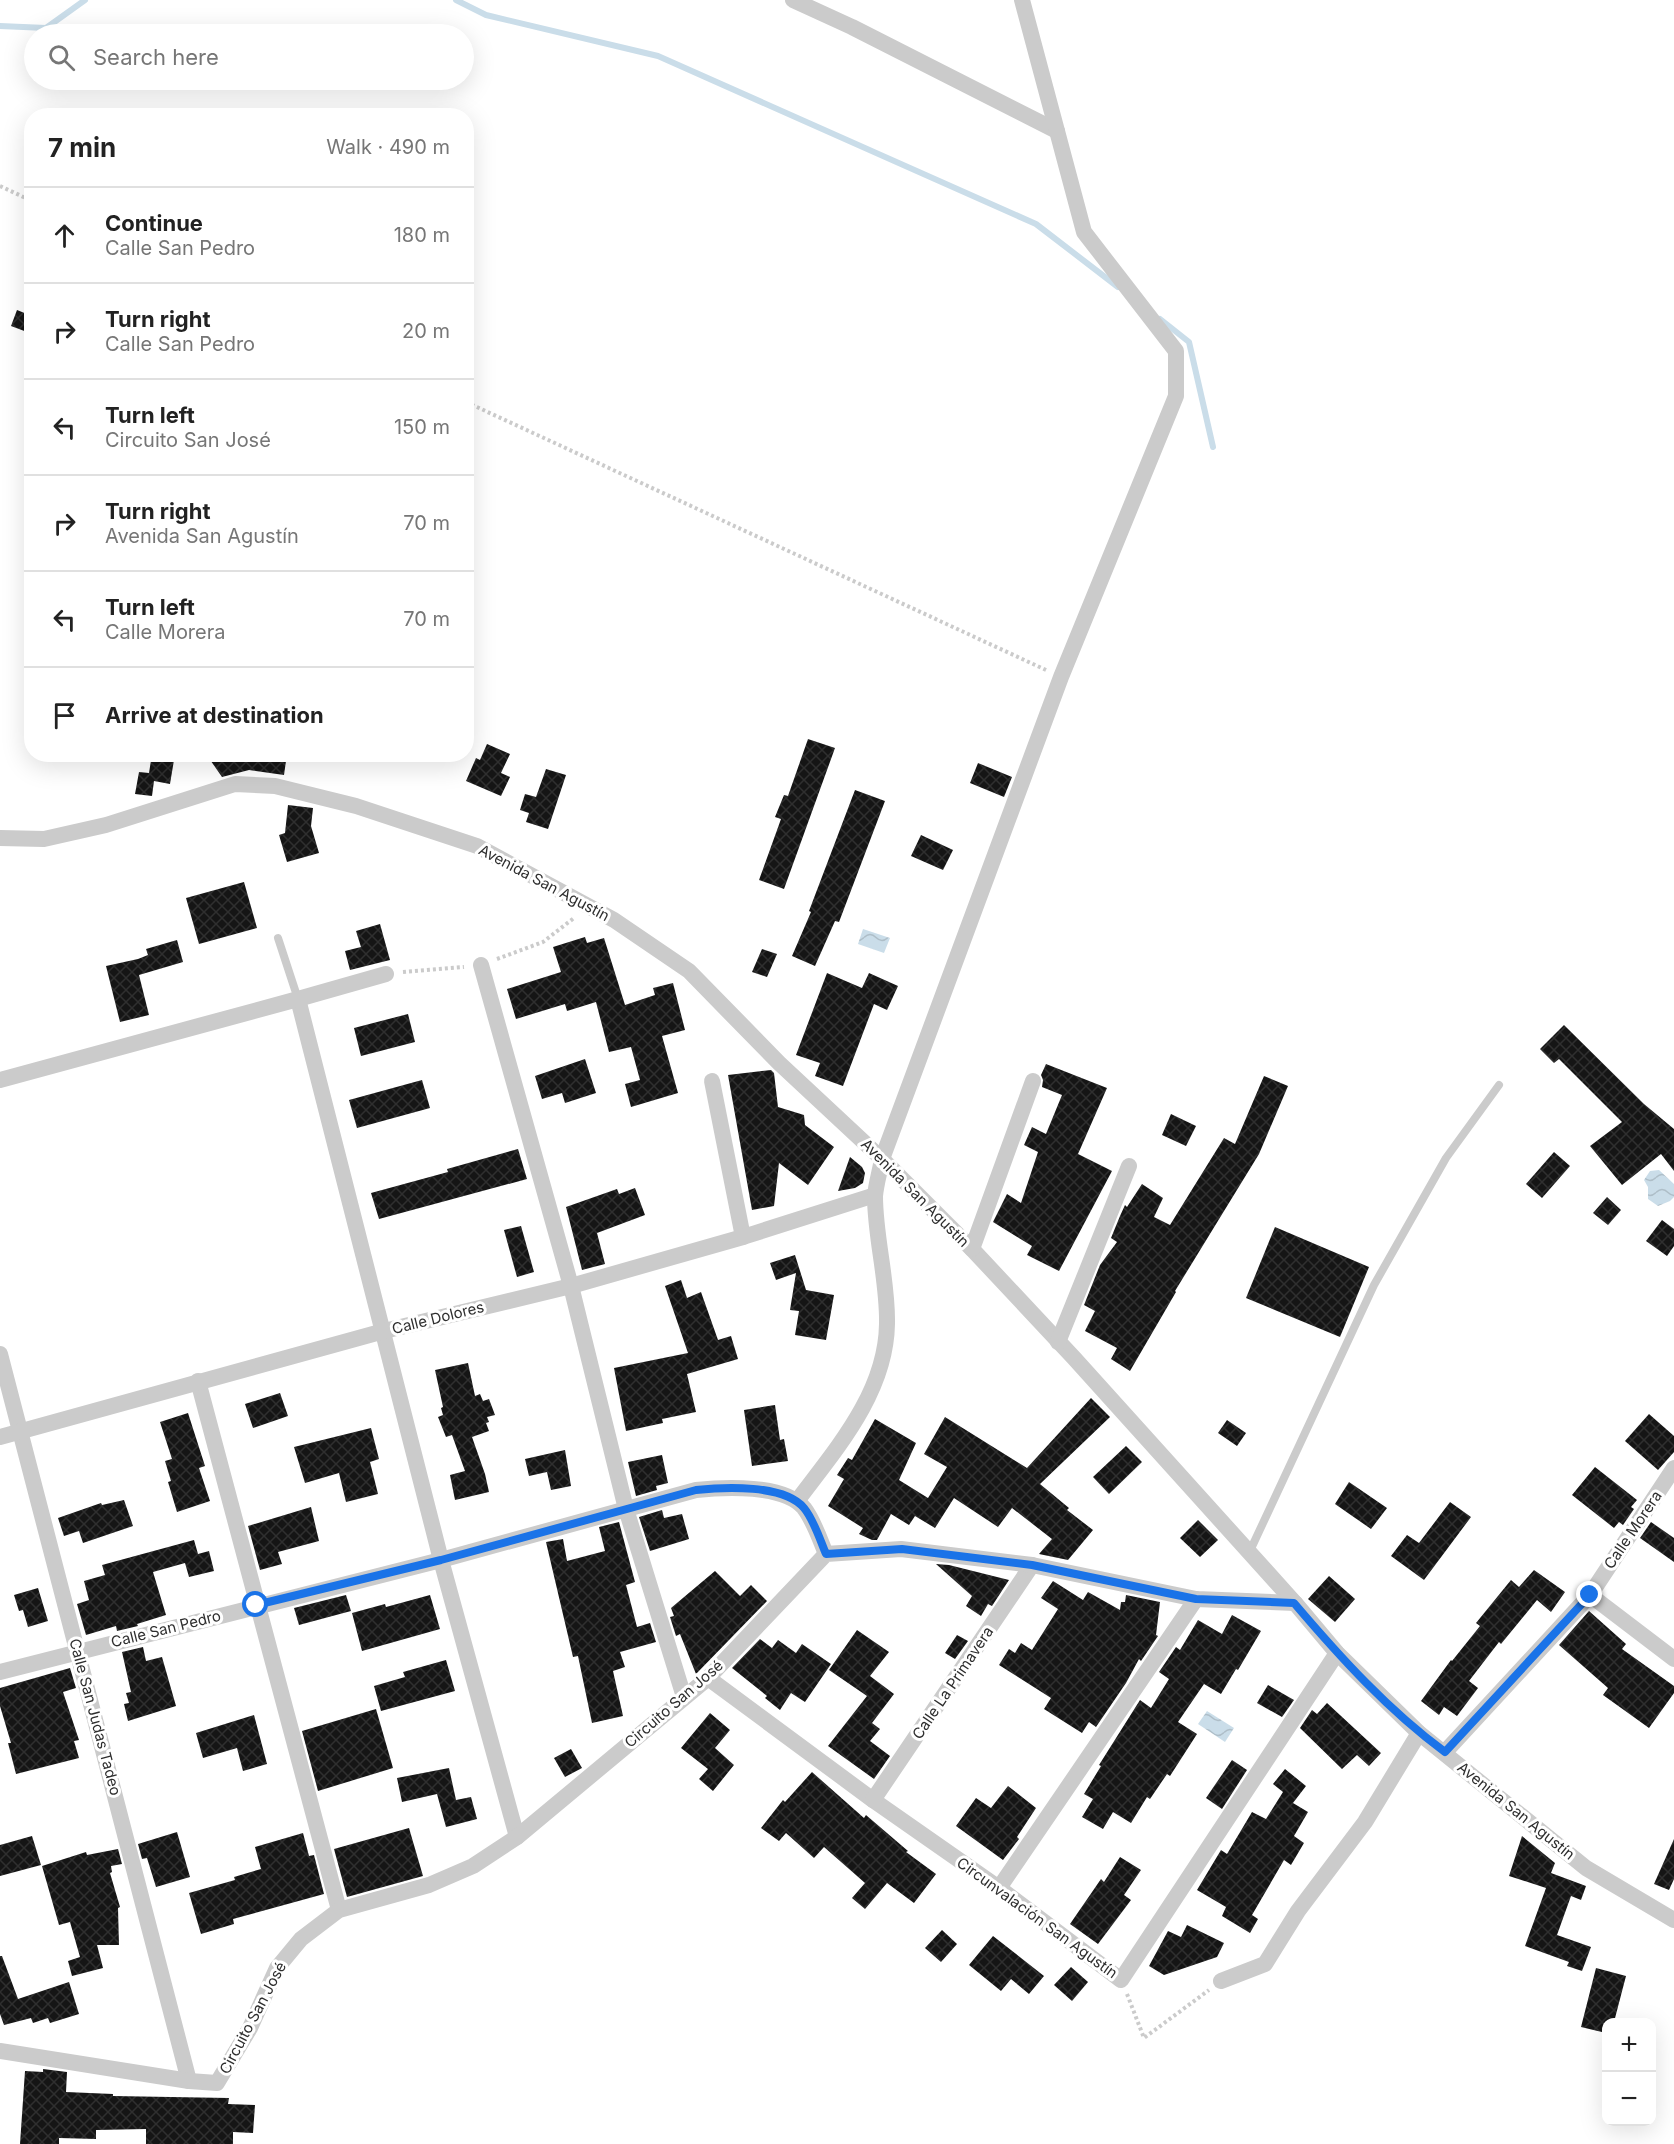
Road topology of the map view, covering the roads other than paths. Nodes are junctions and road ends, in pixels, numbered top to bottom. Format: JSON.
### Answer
{"nodes":[{"id":1,"x":793,"y":0,"type":"edge"},
{"id":2,"x":1022,"y":0,"type":"edge"},
{"id":3,"x":1057,"y":131,"type":"junction"},
{"id":4,"x":0,"y":838,"type":"edge"},
{"id":5,"x":278,"y":938,"type":"dead end"},
{"id":6,"x":481,"y":965,"type":"road end"},
{"id":7,"x":386,"y":974,"type":"road end"},
{"id":8,"x":298,"y":999,"type":"junction"},
{"id":9,"x":0,"y":1080,"type":"edge"},
{"id":10,"x":712,"y":1081,"type":"dead end"},
{"id":11,"x":1034,"y":1081,"type":"dead end"},
{"id":12,"x":1499,"y":1085,"type":"dead end"},
{"id":13,"x":882,"y":1160,"type":"junction"},
{"id":14,"x":1129,"y":1166,"type":"dead end"},
{"id":15,"x":875,"y":1194,"type":"junction"},
{"id":16,"x":743,"y":1238,"type":"junction"},
{"id":17,"x":972,"y":1249,"type":"junction"},
{"id":18,"x":571,"y":1286,"type":"junction"},
{"id":19,"x":384,"y":1331,"type":"junction"},
{"id":20,"x":1058,"y":1342,"type":"junction"},
{"id":21,"x":0,"y":1354,"type":"edge"},
{"id":22,"x":198,"y":1381,"type":"junction"},
{"id":23,"x":20,"y":1432,"type":"junction"},
{"id":24,"x":0,"y":1437,"type":"edge"},
{"id":25,"x":1674,"y":1468,"type":"edge"},
{"id":26,"x":796,"y":1501,"type":"junction"},
{"id":27,"x":627,"y":1509,"type":"junction"},
{"id":28,"x":1249,"y":1553,"type":"junction"},
{"id":29,"x":826,"y":1554,"type":"junction"},
{"id":30,"x":441,"y":1560,"type":"junction"},
{"id":31,"x":1032,"y":1565,"type":"junction"},
{"id":32,"x":1590,"y":1595,"type":"junction"},
{"id":33,"x":1196,"y":1599,"type":"junction"},
{"id":34,"x":1294,"y":1603,"type":"junction"},
{"id":35,"x":256,"y":1605,"type":"junction"},
{"id":36,"x":78,"y":1651,"type":"junction"},
{"id":37,"x":1336,"y":1653,"type":"junction"},
{"id":38,"x":1674,"y":1659,"type":"edge"},
{"id":39,"x":0,"y":1672,"type":"edge"},
{"id":40,"x":708,"y":1678,"type":"junction"},
{"id":41,"x":684,"y":1697,"type":"junction"},
{"id":42,"x":1419,"y":1733,"type":"junction"},
{"id":43,"x":1445,"y":1752,"type":"junction"},
{"id":44,"x":873,"y":1800,"type":"junction"},
{"id":45,"x":517,"y":1838,"type":"junction"},
{"id":46,"x":999,"y":1888,"type":"junction"},
{"id":47,"x":339,"y":1910,"type":"junction"},
{"id":48,"x":1674,"y":1920,"type":"edge"},
{"id":49,"x":1221,"y":1981,"type":"road end"},
{"id":50,"x":0,"y":2051,"type":"edge"},
{"id":51,"x":189,"y":2081,"type":"junction"}],
"edges":[{"from":1,"to":3,"type":"street"},
{"from":2,"to":3,"type":"street"},
{"from":3,"to":13,"type":"street"},
{"from":4,"to":13,"type":"street","name":"Avenida San Agustín"},
{"from":5,"to":8,"type":"lane"},
{"from":6,"to":18,"type":"street"},
{"from":7,"to":8,"type":"street"},
{"from":8,"to":9,"type":"street"},
{"from":8,"to":19,"type":"street"},
{"from":10,"to":16,"type":"street"},
{"from":11,"to":17,"type":"street"},
{"from":12,"to":28,"type":"lane"},
{"from":13,"to":15,"type":"street"},
{"from":13,"to":17,"type":"street","name":"Avenida San Agustín"},
{"from":14,"to":20,"type":"street"},
{"from":15,"to":16,"type":"street","name":"Calle Dolores"},
{"from":15,"to":26,"type":"street"},
{"from":16,"to":18,"type":"street","name":"Calle Dolores"},
{"from":17,"to":20,"type":"street","name":"Avenida San Agustín"},
{"from":18,"to":19,"type":"street","name":"Calle Dolores"},
{"from":18,"to":27,"type":"street"},
{"from":19,"to":22,"type":"street","name":"Calle Dolores"},
{"from":19,"to":30,"type":"street"},
{"from":20,"to":28,"type":"street","name":"Avenida San Agustín"},
{"from":21,"to":23,"type":"street","name":"Calle San Judas Tadeo"},
{"from":22,"to":23,"type":"street","name":"Calle Dolores"},
{"from":22,"to":35,"type":"street"},
{"from":23,"to":24,"type":"street","name":"Calle Dolores"},
{"from":23,"to":36,"type":"street","name":"Calle San Judas Tadeo"},
{"from":25,"to":32,"type":"street","name":"Calle Morera"},
{"from":26,"to":27,"type":"street","name":"Calle San Pedro"},
{"from":26,"to":29,"type":"street"},
{"from":27,"to":30,"type":"street","name":"Calle San Pedro"},
{"from":27,"to":41,"type":"street"},
{"from":28,"to":34,"type":"street","name":"Avenida San Agustín"},
{"from":29,"to":31,"type":"street"},
{"from":29,"to":40,"type":"street","name":"Circuito San José"},
{"from":30,"to":35,"type":"street","name":"Calle San Pedro"},
{"from":30,"to":45,"type":"street"},
{"from":31,"to":33,"type":"street"},
{"from":31,"to":44,"type":"street","name":"Calle La Primavera"},
{"from":32,"to":38,"type":"street"},
{"from":32,"to":43,"type":"street","name":"Calle Morera"},
{"from":33,"to":34,"type":"street"},
{"from":33,"to":46,"type":"street"},
{"from":34,"to":37,"type":"street","name":"Avenida San Agustín"},
{"from":35,"to":36,"type":"street","name":"Calle San Pedro"},
{"from":35,"to":47,"type":"street"},
{"from":36,"to":39,"type":"street","name":"Calle San Pedro"},
{"from":36,"to":51,"type":"street","name":"Calle San Judas Tadeo"},
{"from":37,"to":42,"type":"street","name":"Avenida San Agustín"},
{"from":37,"to":46,"type":"street","name":"Circunvalación San Agustín"},
{"from":40,"to":41,"type":"street","name":"Circuito San José"},
{"from":40,"to":44,"type":"street","name":"Circunvalación San Agustín"},
{"from":41,"to":45,"type":"street","name":"Circuito San José"},
{"from":42,"to":43,"type":"street","name":"Avenida San Agustín"},
{"from":42,"to":49,"type":"street"},
{"from":43,"to":48,"type":"street","name":"Avenida San Agustín"},
{"from":44,"to":46,"type":"street","name":"Circunvalación San Agustín"},
{"from":45,"to":47,"type":"street","name":"Circuito San José"},
{"from":47,"to":51,"type":"street","name":"Circuito San José"},
{"from":50,"to":51,"type":"street"}]}
